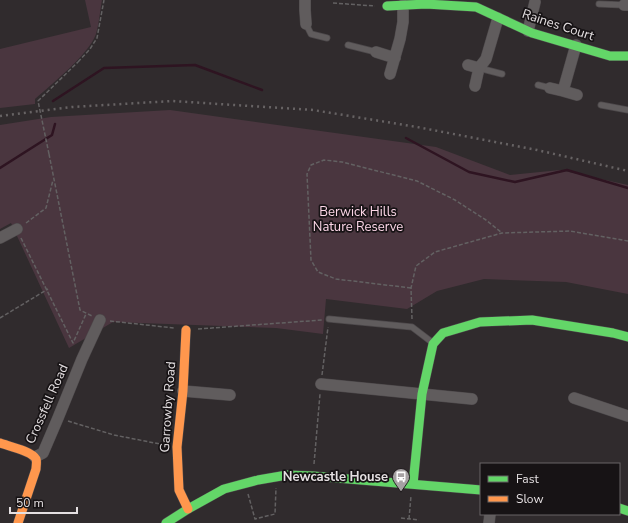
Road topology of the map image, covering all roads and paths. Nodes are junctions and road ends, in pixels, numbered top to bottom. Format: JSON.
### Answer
{"nodes":[{"id":1,"x":104,"y":0,"type":"edge"},
{"id":2,"x":305,"y":0,"type":"edge"},
{"id":3,"x":535,"y":2,"type":"dead end"},
{"id":4,"x":333,"y":3,"type":"dead end"},
{"id":5,"x":599,"y":4,"type":"dead end"},
{"id":6,"x":403,"y":5,"type":"junction"},
{"id":7,"x":626,"y":5,"type":"edge"},
{"id":8,"x":387,"y":6,"type":"joint"},
{"id":9,"x":498,"y":18,"type":"junction"},
{"id":10,"x":306,"y":24,"type":"joint"},
{"id":11,"x":528,"y":32,"type":"junction"},
{"id":12,"x":328,"y":38,"type":"dead end"},
{"id":13,"x":348,"y":45,"type":"dead end"},
{"id":14,"x":576,"y":45,"type":"junction"},
{"id":15,"x":376,"y":52,"type":"joint"},
{"id":16,"x":628,"y":56,"type":"edge"},
{"id":17,"x":395,"y":58,"type":"junction"},
{"id":18,"x":468,"y":65,"type":"dead end"},
{"id":19,"x":479,"y":68,"type":"junction"},
{"id":20,"x":390,"y":74,"type":"dead end"},
{"id":21,"x":502,"y":74,"type":"dead end"},
{"id":22,"x":538,"y":85,"type":"dead end"},
{"id":23,"x":475,"y":86,"type":"dead end"},
{"id":24,"x":550,"y":88,"type":"joint"},
{"id":25,"x":563,"y":92,"type":"junction"},
{"id":26,"x":577,"y":95,"type":"dead end"},
{"id":27,"x":601,"y":105,"type":"dead end"},
{"id":28,"x":628,"y":110,"type":"edge"},
{"id":29,"x":54,"y":178,"type":"junction"},
{"id":30,"x":17,"y":229,"type":"junction"},
{"id":31,"x":502,"y":233,"type":"junction"},
{"id":32,"x":0,"y":238,"type":"edge"},
{"id":33,"x":628,"y":241,"type":"edge"},
{"id":34,"x":411,"y":288,"type":"junction"},
{"id":35,"x":48,"y":289,"type":"junction"},
{"id":36,"x":87,"y":314,"type":"junction"},
{"id":37,"x":0,"y":318,"type":"edge"},
{"id":38,"x":329,"y":319,"type":"junction"},
{"id":39,"x":100,"y":320,"type":"junction"},
{"id":40,"x":412,"y":327,"type":"junction"},
{"id":41,"x":186,"y":330,"type":"junction"},
{"id":42,"x":628,"y":337,"type":"edge"},
{"id":43,"x":434,"y":344,"type":"junction"},
{"id":44,"x":321,"y":384,"type":"junction"},
{"id":45,"x":183,"y":391,"type":"junction"},
{"id":46,"x":422,"y":394,"type":"junction"},
{"id":47,"x":230,"y":395,"type":"dead end"},
{"id":48,"x":574,"y":398,"type":"dead end"},
{"id":49,"x":472,"y":399,"type":"dead end"},
{"id":50,"x":628,"y":416,"type":"edge"},
{"id":51,"x":58,"y":418,"type":"junction"},
{"id":52,"x":0,"y":443,"type":"edge"},
{"id":53,"x":177,"y":447,"type":"junction"},
{"id":54,"x":35,"y":457,"type":"junction"},
{"id":55,"x":313,"y":476,"type":"junction"},
{"id":56,"x":413,"y":484,"type":"junction"},
{"id":57,"x":276,"y":488,"type":"dead end"},
{"id":58,"x":480,"y":490,"type":"edge"},
{"id":59,"x":248,"y":494,"type":"dead end"},
{"id":60,"x":411,"y":496,"type":"dead end"},
{"id":61,"x":188,"y":509,"type":"junction"},
{"id":62,"x":400,"y":518,"type":"dead end"},
{"id":63,"x":409,"y":519,"type":"junction"},
{"id":64,"x":419,"y":520,"type":"dead end"},
{"id":65,"x":18,"y":523,"type":"edge"},
{"id":66,"x":166,"y":523,"type":"edge"}],
"edges":[{"from":1,"to":29,"type":"path","bridge":true},
{"from":2,"to":10,"type":"street"},
{"from":3,"to":11,"type":"street"},
{"from":4,"to":8,"type":"path"},
{"from":5,"to":7,"type":"lane"},
{"from":6,"to":8,"type":"street","name":"Raines Court"},
{"from":6,"to":9,"type":"street","name":"Raines Court"},
{"from":6,"to":17,"type":"street"},
{"from":9,"to":11,"type":"street","name":"Raines Court"},
{"from":9,"to":19,"type":"street"},
{"from":10,"to":12,"type":"lane"},
{"from":11,"to":14,"type":"street","name":"Raines Court"},
{"from":13,"to":15,"type":"lane"},
{"from":14,"to":16,"type":"street","name":"Raines Court"},
{"from":14,"to":25,"type":"street"},
{"from":15,"to":17,"type":"street"},
{"from":17,"to":20,"type":"street"},
{"from":18,"to":19,"type":"street"},
{"from":19,"to":21,"type":"lane"},
{"from":19,"to":23,"type":"street"},
{"from":22,"to":24,"type":"lane"},
{"from":24,"to":25,"type":"street"},
{"from":25,"to":26,"type":"street"},
{"from":27,"to":28,"type":"lane"},
{"from":29,"to":30,"type":"path"},
{"from":29,"to":36,"type":"path"},
{"from":30,"to":32,"type":"street"},
{"from":30,"to":35,"type":"path"},
{"from":31,"to":33,"type":"path"},
{"from":31,"to":34,"type":"path"},
{"from":31,"to":34,"type":"path"},
{"from":34,"to":40,"type":"path"},
{"from":35,"to":36,"type":"path"},
{"from":35,"to":37,"type":"path"},
{"from":36,"to":39,"type":"path"},
{"from":38,"to":40,"type":"lane"},
{"from":38,"to":41,"type":"path"},
{"from":38,"to":44,"type":"path"},
{"from":39,"to":41,"type":"path"},
{"from":39,"to":51,"type":"street","name":"Crossfell Road"},
{"from":40,"to":43,"type":"lane"},
{"from":41,"to":45,"type":"street","name":"Garrowby Road"},
{"from":42,"to":43,"type":"street"},
{"from":43,"to":46,"type":"street"},
{"from":44,"to":46,"type":"street"},
{"from":44,"to":55,"type":"path"},
{"from":45,"to":47,"type":"street"},
{"from":45,"to":53,"type":"street","name":"Garrowby Road"},
{"from":46,"to":49,"type":"street"},
{"from":46,"to":56,"type":"street"},
{"from":48,"to":50,"type":"street"},
{"from":51,"to":53,"type":"path"},
{"from":51,"to":54,"type":"street","name":"Crossfell Road"},
{"from":52,"to":54,"type":"street"},
{"from":53,"to":61,"type":"street","name":"Garrowby Road"},
{"from":54,"to":65,"type":"street","name":"Crossfell Road"},
{"from":55,"to":56,"type":"street"},
{"from":55,"to":61,"type":"street"},
{"from":56,"to":58,"type":"street"},
{"from":57,"to":59,"type":"path"},
{"from":60,"to":63,"type":"path"},
{"from":61,"to":66,"type":"street"},
{"from":62,"to":63,"type":"path"},
{"from":63,"to":64,"type":"path"}]}
